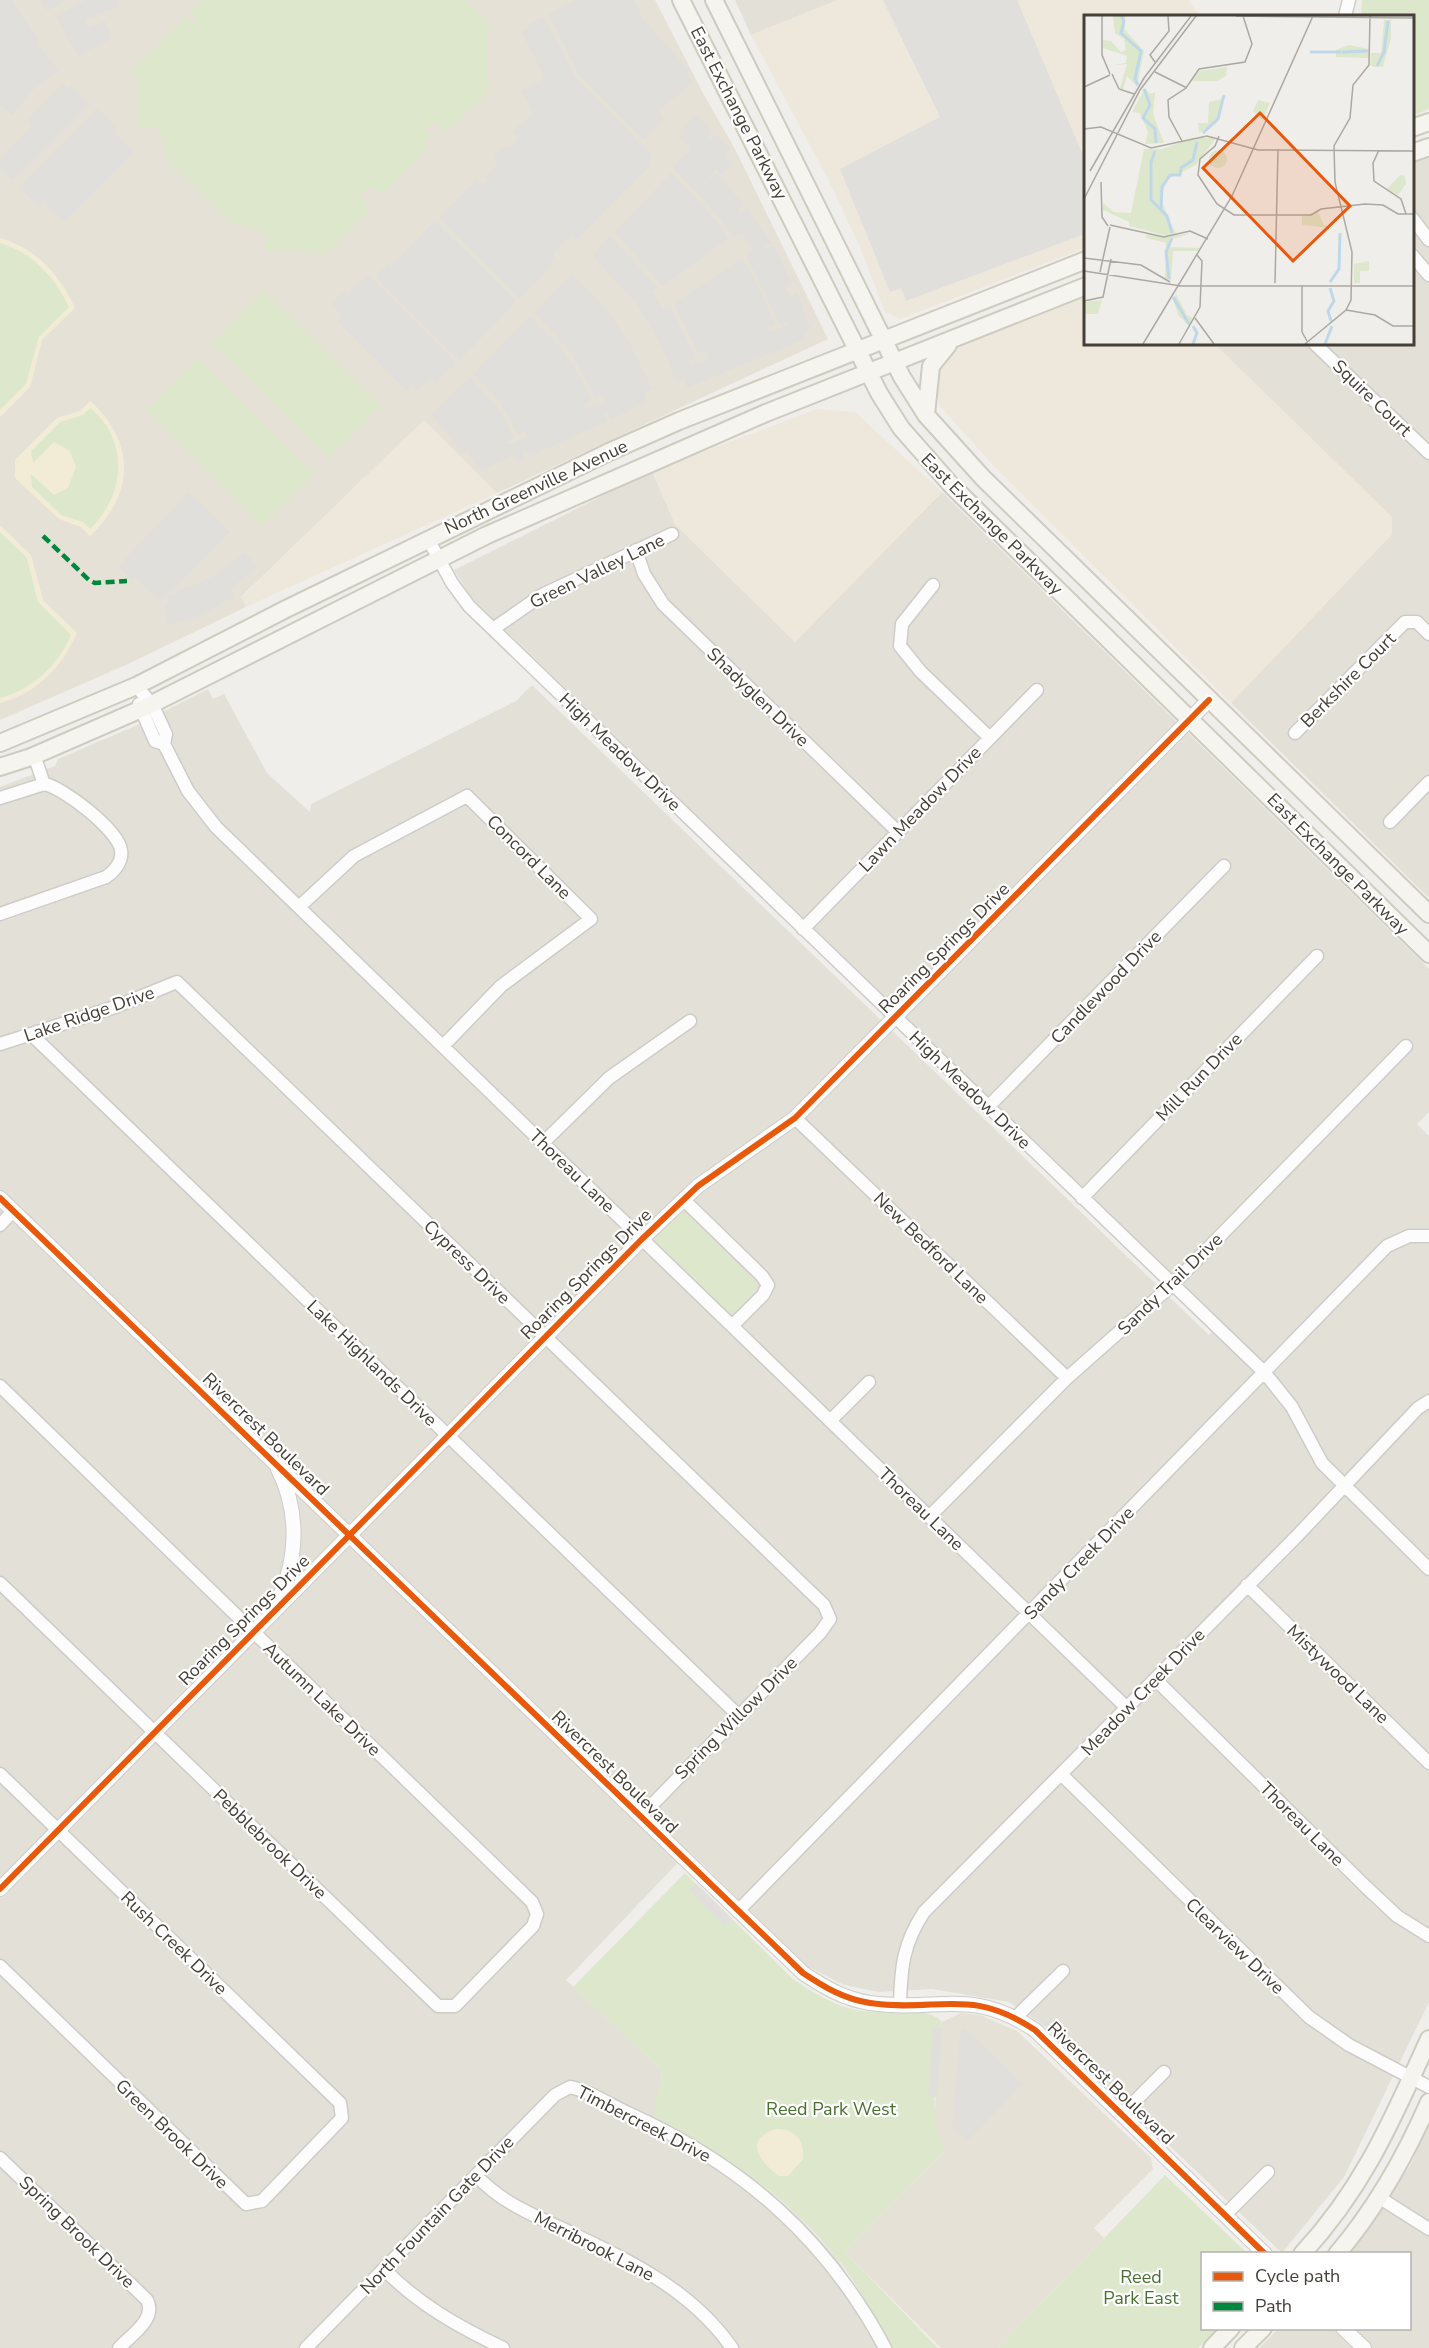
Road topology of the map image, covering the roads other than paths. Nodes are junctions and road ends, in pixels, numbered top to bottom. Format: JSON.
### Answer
{"nodes":[{"id":1,"x":681,"y":0,"type":"edge"},
{"id":2,"x":714,"y":0,"type":"edge"},
{"id":3,"x":1348,"y":0,"type":"edge"},
{"id":4,"x":1345,"y":15,"type":"edge"},
{"id":5,"x":749,"y":67,"type":"junction"},
{"id":6,"x":723,"y":81,"type":"junction"},
{"id":7,"x":1429,"y":122,"type":"edge"},
{"id":8,"x":1414,"y":128,"type":"edge"},
{"id":9,"x":1429,"y":147,"type":"edge"},
{"id":10,"x":1414,"y":153,"type":"edge"},
{"id":11,"x":1414,"y":219,"type":"edge"},
{"id":12,"x":1429,"y":240,"type":"edge"},
{"id":13,"x":1414,"y":256,"type":"edge"},
{"id":14,"x":1084,"y":261,"type":"edge"},
{"id":15,"x":1429,"y":274,"type":"edge"},
{"id":16,"x":1084,"y":287,"type":"edge"},
{"id":17,"x":883,"y":340,"type":"junction"},
{"id":18,"x":953,"y":340,"type":"junction"},
{"id":19,"x":1316,"y":345,"type":"edge"},
{"id":20,"x":857,"y":351,"type":"junction"},
{"id":21,"x":895,"y":363,"type":"junction"},
{"id":22,"x":869,"y":374,"type":"junction"},
{"id":23,"x":926,"y":415,"type":"junction"},
{"id":24,"x":679,"y":421,"type":"junction"},
{"id":25,"x":688,"y":447,"type":"junction"},
{"id":26,"x":1429,"y":453,"type":"edge"},
{"id":27,"x":1031,"y":526,"type":"junction"},
{"id":28,"x":672,"y":534,"type":"dead end"},
{"id":29,"x":428,"y":539,"type":"junction"},
{"id":30,"x":1012,"y":546,"type":"junction"},
{"id":31,"x":636,"y":550,"type":"junction"},
{"id":32,"x":438,"y":558,"type":"junction"},
{"id":33,"x":933,"y":585,"type":"dead end"},
{"id":34,"x":493,"y":629,"type":"junction"},
{"id":35,"x":1429,"y":634,"type":"edge"},
{"id":36,"x":136,"y":686,"type":"junction"},
{"id":37,"x":1037,"y":690,"type":"dead end"},
{"id":38,"x":1209,"y":700,"type":"junction"},
{"id":39,"x":146,"y":707,"type":"junction"},
{"id":40,"x":1190,"y":719,"type":"junction"},
{"id":41,"x":1295,"y":733,"type":"dead end"},
{"id":42,"x":990,"y":738,"type":"junction"},
{"id":43,"x":0,"y":743,"type":"edge"},
{"id":44,"x":34,"y":755,"type":"junction"},
{"id":45,"x":0,"y":767,"type":"edge"},
{"id":46,"x":1429,"y":782,"type":"edge"},
{"id":47,"x":44,"y":784,"type":"junction"},
{"id":48,"x":0,"y":798,"type":"edge"},
{"id":49,"x":1390,"y":822,"type":"dead end"},
{"id":50,"x":898,"y":832,"type":"junction"},
{"id":51,"x":1224,"y":866,"type":"dead end"},
{"id":52,"x":298,"y":907,"type":"junction"},
{"id":53,"x":0,"y":914,"type":"edge"},
{"id":54,"x":1429,"y":915,"type":"edge"},
{"id":55,"x":803,"y":929,"type":"junction"},
{"id":56,"x":1429,"y":954,"type":"edge"},
{"id":57,"x":1317,"y":956,"type":"dead end"},
{"id":58,"x":177,"y":982,"type":"joint"},
{"id":59,"x":896,"y":1018,"type":"junction"},
{"id":60,"x":690,"y":1022,"type":"dead end"},
{"id":61,"x":32,"y":1035,"type":"junction"},
{"id":62,"x":0,"y":1044,"type":"edge"},
{"id":63,"x":443,"y":1046,"type":"junction"},
{"id":64,"x":1406,"y":1046,"type":"dead end"},
{"id":65,"x":988,"y":1107,"type":"junction"},
{"id":66,"x":795,"y":1118,"type":"junction"},
{"id":67,"x":543,"y":1143,"type":"junction"},
{"id":68,"x":0,"y":1198,"type":"edge"},
{"id":69,"x":1082,"y":1198,"type":"junction"},
{"id":70,"x":683,"y":1199,"type":"junction"},
{"id":71,"x":13,"y":1211,"type":"junction"},
{"id":72,"x":0,"y":1225,"type":"edge"},
{"id":73,"x":1429,"y":1236,"type":"edge"},
{"id":74,"x":642,"y":1239,"type":"junction"},
{"id":75,"x":1172,"y":1285,"type":"junction"},
{"id":76,"x":732,"y":1326,"type":"junction"},
{"id":77,"x":544,"y":1336,"type":"junction"},
{"id":78,"x":1265,"y":1373,"type":"junction"},
{"id":79,"x":1067,"y":1378,"type":"junction"},
{"id":80,"x":869,"y":1382,"type":"dead end"},
{"id":81,"x":0,"y":1386,"type":"edge"},
{"id":82,"x":1429,"y":1401,"type":"edge"},
{"id":83,"x":830,"y":1421,"type":"junction"},
{"id":84,"x":447,"y":1436,"type":"junction"},
{"id":85,"x":274,"y":1462,"type":"junction"},
{"id":86,"x":1345,"y":1487,"type":"junction"},
{"id":87,"x":929,"y":1516,"type":"junction"},
{"id":88,"x":349,"y":1535,"type":"junction"},
{"id":89,"x":1429,"y":1569,"type":"edge"},
{"id":90,"x":0,"y":1583,"type":"edge"},
{"id":91,"x":1248,"y":1585,"type":"junction"},
{"id":92,"x":1029,"y":1614,"type":"junction"},
{"id":93,"x":270,"y":1615,"type":"junction"},
{"id":94,"x":830,"y":1619,"type":"joint"},
{"id":95,"x":253,"y":1632,"type":"junction"},
{"id":96,"x":1155,"y":1679,"type":"junction"},
{"id":97,"x":1127,"y":1708,"type":"junction"},
{"id":98,"x":738,"y":1715,"type":"junction"},
{"id":99,"x":154,"y":1733,"type":"junction"},
{"id":100,"x":1429,"y":1763,"type":"edge"},
{"id":101,"x":0,"y":1774,"type":"edge"},
{"id":102,"x":1062,"y":1775,"type":"junction"},
{"id":103,"x":640,"y":1817,"type":"junction"},
{"id":104,"x":57,"y":1831,"type":"junction"},
{"id":105,"x":0,"y":1889,"type":"edge"},
{"id":106,"x":738,"y":1911,"type":"junction"},
{"id":107,"x":537,"y":1914,"type":"joint"},
{"id":108,"x":1429,"y":1936,"type":"edge"},
{"id":109,"x":0,"y":1966,"type":"edge"},
{"id":110,"x":1063,"y":1971,"type":"dead end"},
{"id":111,"x":900,"y":2004,"type":"junction"},
{"id":112,"x":1016,"y":2017,"type":"junction"},
{"id":113,"x":1429,"y":2039,"type":"edge"},
{"id":114,"x":1164,"y":2072,"type":"dead end"},
{"id":115,"x":1411,"y":2078,"type":"junction"},
{"id":116,"x":1429,"y":2087,"type":"edge"},
{"id":117,"x":570,"y":2088,"type":"joint"},
{"id":118,"x":1429,"y":2102,"type":"edge"},
{"id":119,"x":344,"y":2113,"type":"joint"},
{"id":120,"x":1122,"y":2114,"type":"junction"},
{"id":121,"x":0,"y":2158,"type":"edge"},
{"id":122,"x":1268,"y":2172,"type":"dead end"},
{"id":123,"x":476,"y":2175,"type":"junction"},
{"id":124,"x":1380,"y":2198,"type":"junction"},
{"id":125,"x":1225,"y":2215,"type":"junction"},
{"id":126,"x":1429,"y":2229,"type":"edge"},
{"id":127,"x":1264,"y":2252,"type":"edge"},
{"id":128,"x":1303,"y":2252,"type":"edge"},
{"id":129,"x":1338,"y":2252,"type":"edge"},
{"id":130,"x":384,"y":2269,"type":"junction"},
{"id":131,"x":1229,"y":2330,"type":"edge"},
{"id":132,"x":1261,"y":2330,"type":"edge"},
{"id":133,"x":1345,"y":2330,"type":"edge"},
{"id":134,"x":119,"y":2348,"type":"edge"},
{"id":135,"x":306,"y":2348,"type":"edge"},
{"id":136,"x":503,"y":2348,"type":"edge"},
{"id":137,"x":732,"y":2348,"type":"edge"},
{"id":138,"x":885,"y":2348,"type":"edge"},
{"id":139,"x":1212,"y":2348,"type":"edge"},
{"id":140,"x":1243,"y":2348,"type":"edge"},
{"id":141,"x":1364,"y":2348,"type":"edge"}],
"edges":[{"from":1,"to":6,"type":"main road","name":"East Exchange Parkway"},
{"from":2,"to":5,"type":"main road","name":"East Exchange Parkway"},
{"from":3,"to":4,"type":"street"},
{"from":5,"to":6,"type":"main road"},
{"from":5,"to":17,"type":"main road","name":"East Exchange Parkway"},
{"from":6,"to":20,"type":"main road","name":"East Exchange Parkway"},
{"from":7,"to":8,"type":"main road"},
{"from":9,"to":10,"type":"main road"},
{"from":11,"to":12,"type":"street"},
{"from":13,"to":15,"type":"street"},
{"from":14,"to":17,"type":"main road","name":"North Greenville Avenue"},
{"from":16,"to":18,"type":"main road","name":"North Greenville Avenue"},
{"from":17,"to":20,"type":"main road","name":"North Greenville Avenue"},
{"from":17,"to":21,"type":"main road","name":"East Exchange Parkway"},
{"from":18,"to":21,"type":"main road","name":"North Greenville Avenue"},
{"from":18,"to":23,"type":"main road"},
{"from":19,"to":26,"type":"street","name":"Squire Court"},
{"from":20,"to":22,"type":"main road","name":"East Exchange Parkway"},
{"from":20,"to":24,"type":"main road","name":"North Greenville Avenue"},
{"from":21,"to":22,"type":"main road","name":"North Greenville Avenue"},
{"from":21,"to":23,"type":"main road","name":"East Exchange Parkway"},
{"from":22,"to":25,"type":"main road","name":"North Greenville Avenue"},
{"from":22,"to":30,"type":"main road","name":"East Exchange Parkway"},
{"from":23,"to":27,"type":"main road","name":"East Exchange Parkway"},
{"from":24,"to":25,"type":"main road"},
{"from":24,"to":29,"type":"main road","name":"North Greenville Avenue"},
{"from":25,"to":32,"type":"main road","name":"North Greenville Avenue"},
{"from":27,"to":30,"type":"main road"},
{"from":27,"to":38,"type":"main road","name":"East Exchange Parkway"},
{"from":28,"to":31,"type":"street","name":"Green Valley Lane"},
{"from":29,"to":32,"type":"street","name":"High Meadow Drive"},
{"from":29,"to":36,"type":"main road","name":"North Greenville Avenue"},
{"from":30,"to":40,"type":"main road","name":"East Exchange Parkway"},
{"from":31,"to":34,"type":"street","name":"Green Valley Lane"},
{"from":31,"to":50,"type":"street","name":"Shadyglen Drive"},
{"from":32,"to":34,"type":"street","name":"High Meadow Drive"},
{"from":32,"to":39,"type":"main road","name":"North Greenville Avenue"},
{"from":33,"to":42,"type":"street"},
{"from":34,"to":55,"type":"street","name":"High Meadow Drive"},
{"from":35,"to":41,"type":"street","name":"Berkshire Court"},
{"from":36,"to":39,"type":"street","name":"Thoreau Lane"},
{"from":36,"to":43,"type":"main road","name":"North Greenville Avenue"},
{"from":37,"to":42,"type":"street","name":"Lawn Meadow Drive"},
{"from":38,"to":40,"type":"street","name":"Roaring Springs Drive"},
{"from":38,"to":54,"type":"main road","name":"East Exchange Parkway"},
{"from":39,"to":44,"type":"main road","name":"North Greenville Avenue"},
{"from":39,"to":52,"type":"street","name":"Thoreau Lane"},
{"from":40,"to":56,"type":"main road","name":"East Exchange Parkway"},
{"from":40,"to":59,"type":"street","name":"Roaring Springs Drive"},
{"from":42,"to":50,"type":"street","name":"Lawn Meadow Drive"},
{"from":44,"to":45,"type":"main road","name":"North Greenville Avenue"},
{"from":44,"to":47,"type":"street"},
{"from":46,"to":49,"type":"street"},
{"from":47,"to":48,"type":"street"},
{"from":47,"to":53,"type":"street"},
{"from":50,"to":55,"type":"street","name":"Lawn Meadow Drive"},
{"from":51,"to":65,"type":"street","name":"Candlewood Drive"},
{"from":52,"to":63,"type":"street","name":"Thoreau Lane"},
{"from":52,"to":63,"type":"street","name":"Concord Lane"},
{"from":55,"to":59,"type":"street","name":"High Meadow Drive"},
{"from":57,"to":69,"type":"street","name":"Mill Run Drive"},
{"from":58,"to":61,"type":"street","name":"Lake Ridge Drive"},
{"from":58,"to":77,"type":"street","name":"Cypress Drive"},
{"from":59,"to":65,"type":"street","name":"High Meadow Drive"},
{"from":59,"to":66,"type":"street","name":"Roaring Springs Drive"},
{"from":60,"to":67,"type":"street"},
{"from":61,"to":62,"type":"street","name":"Lake Ridge Drive"},
{"from":61,"to":84,"type":"street","name":"Lake Highlands Drive"},
{"from":63,"to":67,"type":"street","name":"Thoreau Lane"},
{"from":64,"to":75,"type":"street","name":"Sandy Trail Drive"},
{"from":65,"to":69,"type":"street","name":"High Meadow Drive"},
{"from":66,"to":70,"type":"street","name":"Roaring Springs Drive"},
{"from":66,"to":79,"type":"street","name":"New Bedford Lane"},
{"from":67,"to":74,"type":"street","name":"Thoreau Lane"},
{"from":68,"to":71,"type":"street","name":"Rivercrest Boulevard"},
{"from":69,"to":75,"type":"street","name":"High Meadow Drive"},
{"from":70,"to":74,"type":"street","name":"Roaring Springs Drive"},
{"from":70,"to":76,"type":"street"},
{"from":71,"to":72,"type":"street"},
{"from":71,"to":85,"type":"street","name":"Rivercrest Boulevard"},
{"from":73,"to":78,"type":"street","name":"Sandy Creek Drive"},
{"from":74,"to":76,"type":"street","name":"Thoreau Lane"},
{"from":74,"to":77,"type":"street","name":"Roaring Springs Drive"},
{"from":75,"to":78,"type":"street","name":"High Meadow Drive"},
{"from":75,"to":79,"type":"street","name":"Sandy Trail Drive"},
{"from":76,"to":83,"type":"street","name":"Thoreau Lane"},
{"from":77,"to":84,"type":"street","name":"Roaring Springs Drive"},
{"from":77,"to":94,"type":"street","name":"Cypress Drive"},
{"from":78,"to":86,"type":"street","name":"High Meadow Drive"},
{"from":78,"to":92,"type":"street","name":"Sandy Creek Drive"},
{"from":79,"to":87,"type":"street","name":"Sandy Trail Drive"},
{"from":80,"to":83,"type":"street"},
{"from":81,"to":95,"type":"street","name":"Autumn Lake Drive"},
{"from":82,"to":86,"type":"street","name":"Meadow Creek Drive"},
{"from":83,"to":87,"type":"street","name":"Thoreau Lane"},
{"from":84,"to":88,"type":"street","name":"Roaring Springs Drive"},
{"from":84,"to":98,"type":"street","name":"Lake Highlands Drive"},
{"from":85,"to":88,"type":"street","name":"Rivercrest Boulevard"},
{"from":85,"to":93,"type":"street"},
{"from":86,"to":89,"type":"street","name":"High Meadow Drive"},
{"from":86,"to":91,"type":"street","name":"Meadow Creek Drive"},
{"from":87,"to":92,"type":"street","name":"Thoreau Lane"},
{"from":88,"to":93,"type":"street","name":"Roaring Springs Drive"},
{"from":88,"to":103,"type":"street","name":"Rivercrest Boulevard"},
{"from":90,"to":99,"type":"street","name":"Pebblebrook Drive"},
{"from":91,"to":96,"type":"street","name":"Meadow Creek Drive"},
{"from":91,"to":100,"type":"street","name":"Mistywood Lane"},
{"from":92,"to":97,"type":"street","name":"Thoreau Lane"},
{"from":92,"to":106,"type":"street","name":"Sandy Creek Drive"},
{"from":93,"to":95,"type":"street","name":"Roaring Springs Drive"},
{"from":94,"to":98,"type":"street","name":"Spring Willow Drive"},
{"from":95,"to":99,"type":"street","name":"Roaring Springs Drive"},
{"from":95,"to":107,"type":"street","name":"Autumn Lake Drive"},
{"from":96,"to":97,"type":"street","name":"Meadow Creek Drive"},
{"from":96,"to":108,"type":"street","name":"Thoreau Lane"},
{"from":97,"to":102,"type":"street","name":"Meadow Creek Drive"},
{"from":98,"to":103,"type":"street","name":"Spring Willow Drive"},
{"from":99,"to":104,"type":"street","name":"Roaring Springs Drive"},
{"from":99,"to":107,"type":"street","name":"Pebblebrook Drive"},
{"from":101,"to":104,"type":"street","name":"Rush Creek Drive"},
{"from":102,"to":111,"type":"street","name":"Meadow Creek Drive"},
{"from":102,"to":115,"type":"street","name":"Clearview Drive"},
{"from":103,"to":106,"type":"street","name":"Rivercrest Boulevard"},
{"from":104,"to":105,"type":"street","name":"Roaring Springs Drive"},
{"from":104,"to":119,"type":"street","name":"Rush Creek Drive"},
{"from":106,"to":111,"type":"street","name":"Rivercrest Boulevard"},
{"from":109,"to":119,"type":"street","name":"Green Brook Drive"},
{"from":110,"to":112,"type":"street"},
{"from":111,"to":112,"type":"street","name":"Rivercrest Boulevard"},
{"from":112,"to":120,"type":"street","name":"Rivercrest Boulevard"},
{"from":113,"to":115,"type":"main road"},
{"from":114,"to":120,"type":"street"},
{"from":115,"to":116,"type":"street","name":"Clearview Drive"},
{"from":115,"to":128,"type":"main road"},
{"from":117,"to":123,"type":"street","name":"North Fountain Gate Drive"},
{"from":117,"to":138,"type":"street","name":"Timbercreek Drive"},
{"from":118,"to":124,"type":"main road"},
{"from":120,"to":125,"type":"street","name":"Rivercrest Boulevard"},
{"from":121,"to":134,"type":"street","name":"Spring Brook Drive"},
{"from":122,"to":125,"type":"street"},
{"from":123,"to":130,"type":"street","name":"North Fountain Gate Drive"},
{"from":123,"to":137,"type":"street","name":"Merribrook Lane"},
{"from":124,"to":126,"type":"street"},
{"from":124,"to":129,"type":"main road"},
{"from":125,"to":127,"type":"street","name":"Rivercrest Boulevard"},
{"from":130,"to":135,"type":"street","name":"North Fountain Gate Drive"},
{"from":130,"to":136,"type":"street"},
{"from":131,"to":139,"type":"main road"},
{"from":132,"to":140,"type":"main road"},
{"from":133,"to":141,"type":"street"}]}
